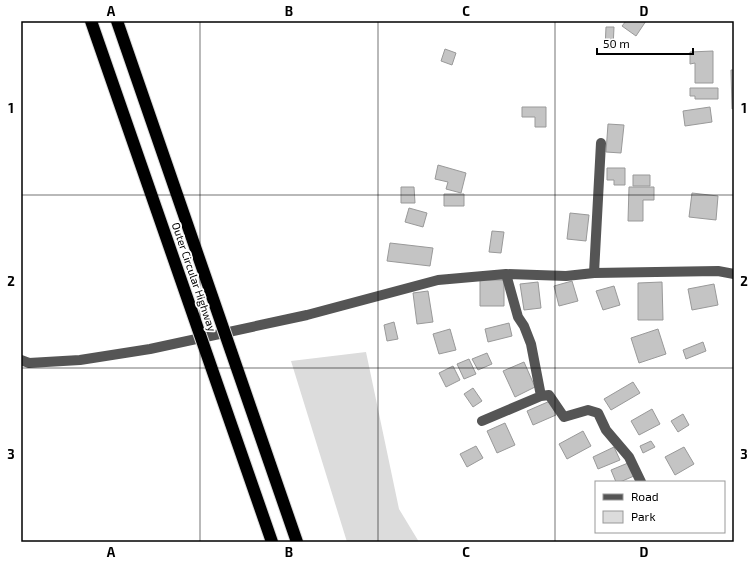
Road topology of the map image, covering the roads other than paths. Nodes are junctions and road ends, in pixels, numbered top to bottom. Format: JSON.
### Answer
{"nodes":[{"id":1,"x":91,"y":21,"type":"edge"},
{"id":2,"x":117,"y":21,"type":"edge"},
{"id":3,"x":601,"y":143,"type":"dead end"},
{"id":4,"x":594,"y":273,"type":"junction"},
{"id":5,"x":506,"y":274,"type":"junction"},
{"id":6,"x":734,"y":274,"type":"edge"},
{"id":7,"x":21,"y":360,"type":"edge"},
{"id":8,"x":541,"y":396,"type":"junction"},
{"id":9,"x":482,"y":421,"type":"dead end"},
{"id":10,"x":641,"y":481,"type":"edge"},
{"id":11,"x":272,"y":542,"type":"edge"},
{"id":12,"x":297,"y":542,"type":"edge"}],
"edges":[{"from":1,"to":11,"type":"highway","name":"Outer Circular Highway","bridge":true},
{"from":2,"to":12,"type":"highway","name":"Outer Circular Highway","bridge":true},
{"from":3,"to":4,"type":"street"},
{"from":4,"to":5,"type":"street"},
{"from":4,"to":6,"type":"street"},
{"from":5,"to":7,"type":"street"},
{"from":5,"to":8,"type":"street"},
{"from":8,"to":9,"type":"street"},
{"from":8,"to":10,"type":"street"}]}
